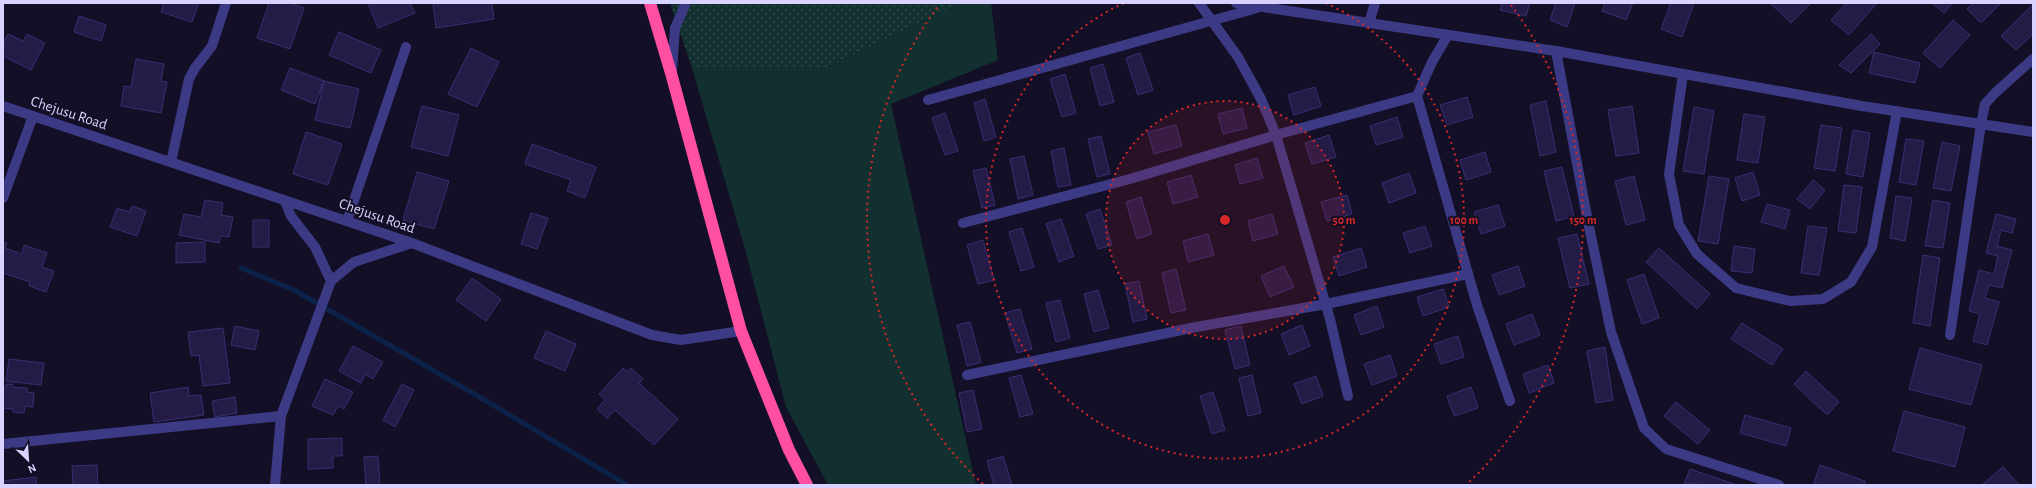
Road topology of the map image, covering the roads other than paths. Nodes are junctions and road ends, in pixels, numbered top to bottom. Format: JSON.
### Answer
{"nodes":[{"id":1,"x":226,"y":3,"type":"edge"},
{"id":2,"x":650,"y":3,"type":"edge"},
{"id":3,"x":686,"y":3,"type":"edge"},
{"id":4,"x":1199,"y":3,"type":"edge"},
{"id":5,"x":1236,"y":3,"type":"edge"},
{"id":6,"x":1375,"y":3,"type":"edge"},
{"id":7,"x":1258,"y":7,"type":"junction"},
{"id":8,"x":1212,"y":20,"type":"junction"},
{"id":9,"x":1369,"y":23,"type":"junction"},
{"id":10,"x":1448,"y":35,"type":"junction"},
{"id":11,"x":406,"y":47,"type":"dead end"},
{"id":12,"x":1556,"y":51,"type":"junction"},
{"id":13,"x":2033,"y":59,"type":"edge"},
{"id":14,"x":671,"y":73,"type":"junction"},
{"id":15,"x":1683,"y":74,"type":"junction"},
{"id":16,"x":1417,"y":96,"type":"junction"},
{"id":17,"x":928,"y":100,"type":"dead end"},
{"id":18,"x":3,"y":106,"type":"edge"},
{"id":19,"x":1897,"y":111,"type":"junction"},
{"id":20,"x":33,"y":116,"type":"junction"},
{"id":21,"x":1981,"y":124,"type":"junction"},
{"id":22,"x":2033,"y":132,"type":"edge"},
{"id":23,"x":1276,"y":135,"type":"junction"},
{"id":24,"x":171,"y":162,"type":"junction"},
{"id":25,"x":3,"y":198,"type":"edge"},
{"id":26,"x":285,"y":201,"type":"junction"},
{"id":27,"x":347,"y":221,"type":"junction"},
{"id":28,"x":963,"y":223,"type":"dead end"},
{"id":29,"x":412,"y":243,"type":"junction"},
{"id":30,"x":1468,"y":274,"type":"junction"},
{"id":31,"x":331,"y":281,"type":"junction"},
{"id":32,"x":1326,"y":304,"type":"junction"},
{"id":33,"x":741,"y":331,"type":"junction"},
{"id":34,"x":1950,"y":335,"type":"dead end"},
{"id":35,"x":967,"y":375,"type":"dead end"},
{"id":36,"x":1348,"y":396,"type":"dead end"},
{"id":37,"x":1510,"y":401,"type":"dead end"},
{"id":38,"x":281,"y":416,"type":"junction"},
{"id":39,"x":3,"y":444,"type":"edge"},
{"id":40,"x":275,"y":485,"type":"edge"},
{"id":41,"x":807,"y":485,"type":"edge"},
{"id":42,"x":1779,"y":485,"type":"edge"}],
"edges":[{"from":1,"to":24,"type":"street"},
{"from":2,"to":14,"type":"highway"},
{"from":3,"to":14,"type":"street"},
{"from":4,"to":8,"type":"street"},
{"from":5,"to":7,"type":"street"},
{"from":6,"to":9,"type":"street"},
{"from":7,"to":8,"type":"street"},
{"from":7,"to":9,"type":"street"},
{"from":8,"to":17,"type":"street"},
{"from":8,"to":23,"type":"street"},
{"from":9,"to":10,"type":"street"},
{"from":10,"to":12,"type":"street"},
{"from":10,"to":16,"type":"street"},
{"from":11,"to":27,"type":"street"},
{"from":12,"to":15,"type":"street"},
{"from":12,"to":42,"type":"street"},
{"from":13,"to":21,"type":"street"},
{"from":14,"to":33,"type":"highway"},
{"from":15,"to":19,"type":"street"},
{"from":15,"to":19,"type":"street"},
{"from":16,"to":23,"type":"street"},
{"from":16,"to":30,"type":"street"},
{"from":18,"to":20,"type":"street","name":"Chejusu Road"},
{"from":19,"to":21,"type":"street"},
{"from":20,"to":24,"type":"street","name":"Chejusu Road"},
{"from":20,"to":25,"type":"street"},
{"from":21,"to":22,"type":"street"},
{"from":21,"to":34,"type":"street"},
{"from":23,"to":28,"type":"street"},
{"from":23,"to":32,"type":"street"},
{"from":24,"to":26,"type":"street","name":"Chejusu Road"},
{"from":26,"to":27,"type":"street","name":"Chejusu Road"},
{"from":26,"to":31,"type":"street"},
{"from":27,"to":29,"type":"street","name":"Chejusu Road"},
{"from":29,"to":31,"type":"street"},
{"from":29,"to":33,"type":"street","name":"Chejusu Road"},
{"from":30,"to":32,"type":"street"},
{"from":30,"to":37,"type":"street"},
{"from":31,"to":38,"type":"street"},
{"from":32,"to":35,"type":"street"},
{"from":32,"to":36,"type":"street"},
{"from":33,"to":41,"type":"highway"},
{"from":38,"to":39,"type":"street"},
{"from":38,"to":40,"type":"street"}]}
